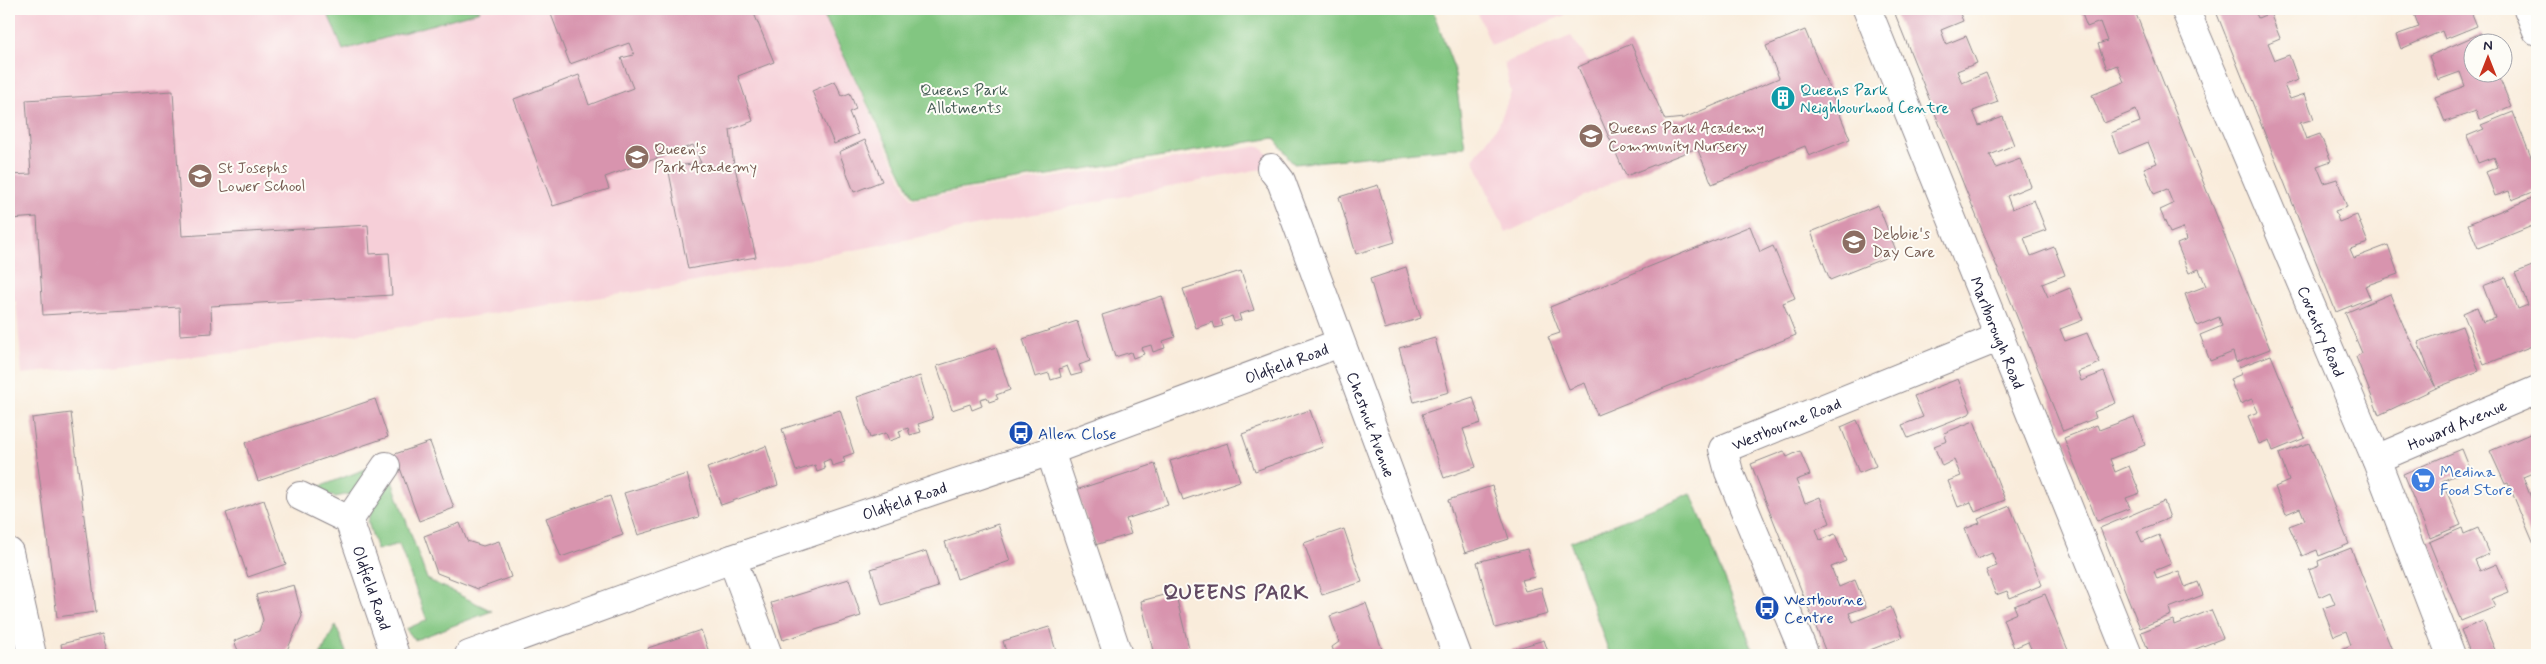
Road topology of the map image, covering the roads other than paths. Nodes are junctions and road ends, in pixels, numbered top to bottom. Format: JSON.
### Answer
{"nodes":[{"id":1,"x":1867,"y":9,"type":"edge"},
{"id":2,"x":2185,"y":9,"type":"edge"},
{"id":3,"x":2528,"y":9,"type":"edge"},
{"id":4,"x":2537,"y":31,"type":"edge"},
{"id":5,"x":1271,"y":168,"type":"dead end"},
{"id":6,"x":2000,"y":337,"type":"junction"},
{"id":7,"x":1340,"y":343,"type":"junction"},
{"id":8,"x":2537,"y":390,"type":"edge"},
{"id":9,"x":1050,"y":451,"type":"junction"},
{"id":10,"x":2376,"y":459,"type":"junction"},
{"id":11,"x":386,"y":466,"type":"dead end"},
{"id":12,"x":300,"y":496,"type":"dead end"},
{"id":13,"x":349,"y":520,"type":"junction"},
{"id":14,"x":9,"y":556,"type":"edge"},
{"id":15,"x":732,"y":559,"type":"junction"},
{"id":16,"x":32,"y":655,"type":"edge"},
{"id":17,"x":395,"y":655,"type":"edge"},
{"id":18,"x":469,"y":655,"type":"edge"},
{"id":19,"x":768,"y":655,"type":"edge"},
{"id":20,"x":1118,"y":655,"type":"edge"},
{"id":21,"x":1457,"y":655,"type":"edge"},
{"id":22,"x":1805,"y":655,"type":"edge"},
{"id":23,"x":2128,"y":655,"type":"edge"},
{"id":24,"x":2452,"y":655,"type":"edge"}],
"edges":[{"from":1,"to":6,"type":"street","name":"Marlborough Road"},
{"from":2,"to":10,"type":"street","name":"Coventry Road"},
{"from":3,"to":4,"type":"street"},
{"from":5,"to":7,"type":"street","name":"Chestnut Avenue"},
{"from":6,"to":22,"type":"street","name":"Westbourne Road"},
{"from":6,"to":23,"type":"street","name":"Marlborough Road"},
{"from":7,"to":9,"type":"street","name":"Oldfield Road"},
{"from":7,"to":21,"type":"street","name":"Chestnut Avenue"},
{"from":8,"to":10,"type":"street","name":"Howard Avenue"},
{"from":9,"to":15,"type":"street","name":"Oldfield Road"},
{"from":9,"to":20,"type":"street"},
{"from":10,"to":24,"type":"street","name":"Coventry Road"},
{"from":11,"to":13,"type":"street"},
{"from":12,"to":13,"type":"street"},
{"from":13,"to":17,"type":"street","name":"Oldfield Road"},
{"from":14,"to":16,"type":"street"},
{"from":15,"to":18,"type":"street","name":"Oldfield Road"},
{"from":15,"to":19,"type":"street"}]}
